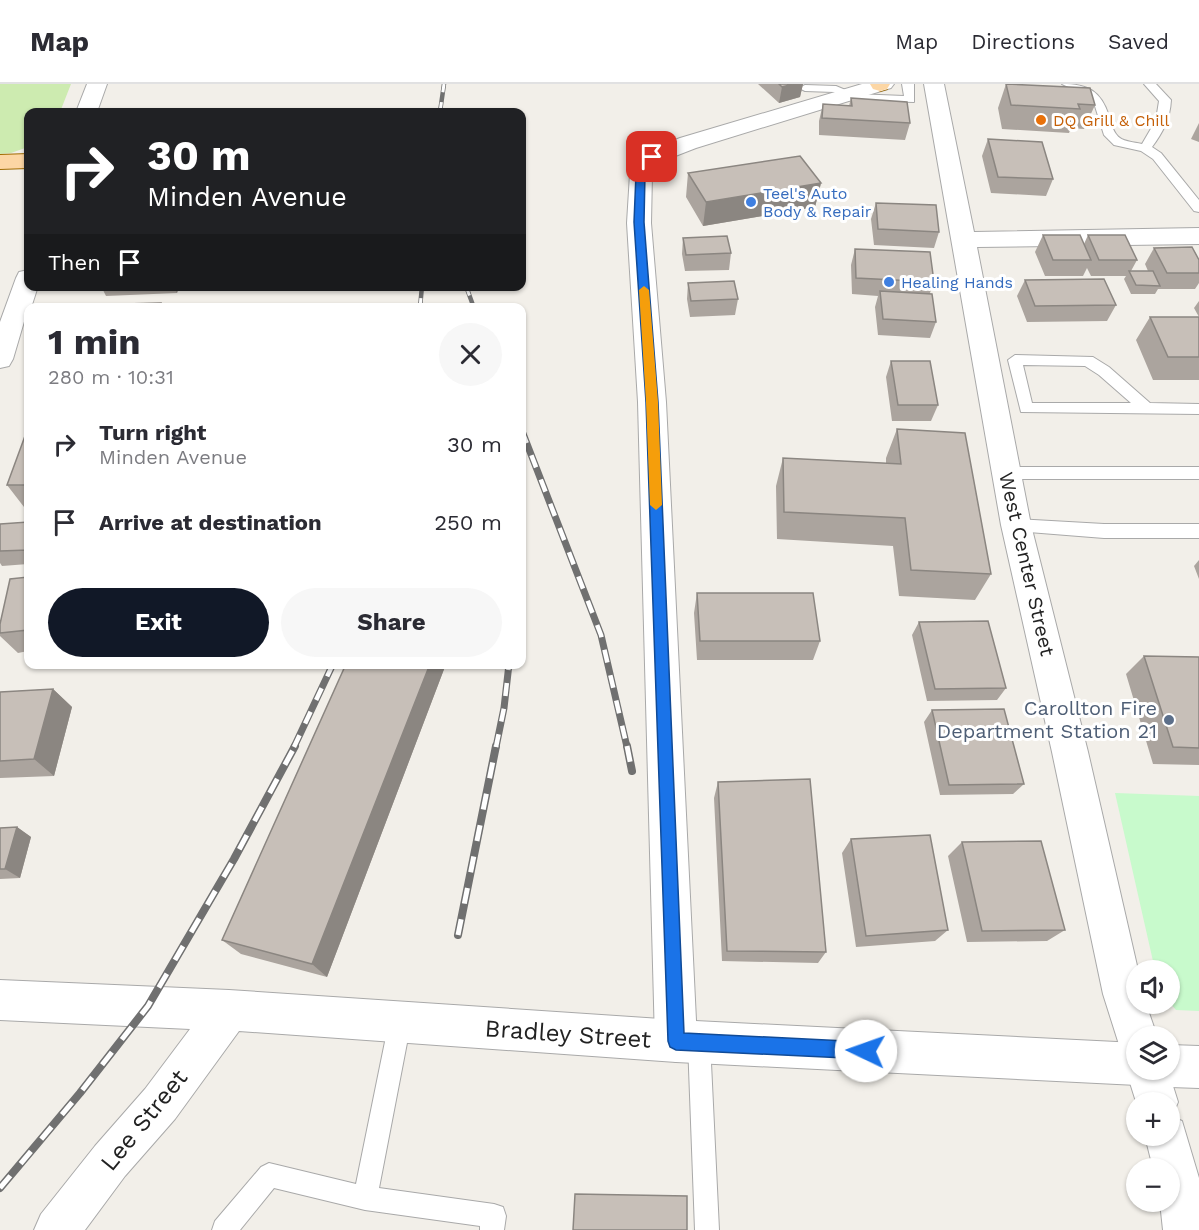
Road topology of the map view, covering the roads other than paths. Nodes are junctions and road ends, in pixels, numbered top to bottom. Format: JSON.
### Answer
{"nodes":[{"id":1,"x":888,"y":84,"type":"edge"},
{"id":2,"x":934,"y":84,"type":"edge"},
{"id":3,"x":1068,"y":84,"type":"edge"},
{"id":4,"x":1150,"y":84,"type":"edge"},
{"id":5,"x":805,"y":88,"type":"dead end"},
{"id":6,"x":844,"y":95,"type":"junction"},
{"id":7,"x":1145,"y":148,"type":"junction"},
{"id":8,"x":24,"y":161,"type":"edge"},
{"id":9,"x":0,"y":162,"type":"edge"},
{"id":10,"x":24,"y":176,"type":"edge"},
{"id":11,"x":0,"y":177,"type":"edge"},
{"id":12,"x":1199,"y":208,"type":"edge"},
{"id":13,"x":1199,"y":236,"type":"edge"},
{"id":14,"x":963,"y":240,"type":"junction"},
{"id":15,"x":24,"y":290,"type":"edge"},
{"id":16,"x":0,"y":359,"type":"edge"},
{"id":17,"x":1147,"y":409,"type":"junction"},
{"id":18,"x":1199,"y":409,"type":"edge"},
{"id":19,"x":1006,"y":473,"type":"junction"},
{"id":20,"x":1199,"y":473,"type":"edge"},
{"id":21,"x":1016,"y":525,"type":"junction"},
{"id":22,"x":1199,"y":531,"type":"edge"},
{"id":23,"x":0,"y":1000,"type":"edge"},
{"id":24,"x":229,"y":1010,"type":"junction"},
{"id":25,"x":400,"y":1022,"type":"junction"},
{"id":26,"x":1133,"y":1026,"type":"edge"},
{"id":27,"x":687,"y":1042,"type":"junction"},
{"id":28,"x":1126,"y":1063,"type":"edge"},
{"id":29,"x":1180,"y":1066,"type":"edge"},
{"id":30,"x":1199,"y":1067,"type":"edge"},
{"id":31,"x":1169,"y":1146,"type":"edge"},
{"id":32,"x":365,"y":1198,"type":"junction"},
{"id":33,"x":57,"y":1230,"type":"edge"},
{"id":34,"x":224,"y":1230,"type":"edge"},
{"id":35,"x":492,"y":1230,"type":"edge"},
{"id":36,"x":707,"y":1230,"type":"edge"},
{"id":37,"x":1186,"y":1230,"type":"edge"}],
"edges":[{"from":1,"to":6,"type":"street"},
{"from":2,"to":14,"type":"street","name":"West Center Street"},
{"from":3,"to":7,"type":"lane"},
{"from":4,"to":7,"type":"lane"},
{"from":5,"to":6,"type":"lane"},
{"from":6,"to":27,"type":"street"},
{"from":7,"to":12,"type":"lane"},
{"from":8,"to":9,"type":"main road"},
{"from":10,"to":11,"type":"main road"},
{"from":13,"to":14,"type":"street"},
{"from":14,"to":19,"type":"street","name":"West Center Street"},
{"from":15,"to":16,"type":"street"},
{"from":17,"to":17,"type":"lane"},
{"from":17,"to":18,"type":"lane"},
{"from":19,"to":20,"type":"lane"},
{"from":19,"to":21,"type":"street","name":"West Center Street"},
{"from":21,"to":22,"type":"lane"},
{"from":21,"to":26,"type":"street","name":"West Center Street"},
{"from":23,"to":24,"type":"street","name":"Bradley Street"},
{"from":24,"to":25,"type":"street","name":"Bradley Street"},
{"from":24,"to":33,"type":"street","name":"Lee Street"},
{"from":25,"to":27,"type":"street","name":"Bradley Street"},
{"from":25,"to":32,"type":"lane"},
{"from":27,"to":28,"type":"street","name":"Bradley Street"},
{"from":27,"to":36,"type":"lane"},
{"from":29,"to":30,"type":"street"},
{"from":31,"to":37,"type":"street"},
{"from":32,"to":34,"type":"lane"},
{"from":32,"to":35,"type":"lane"}]}
